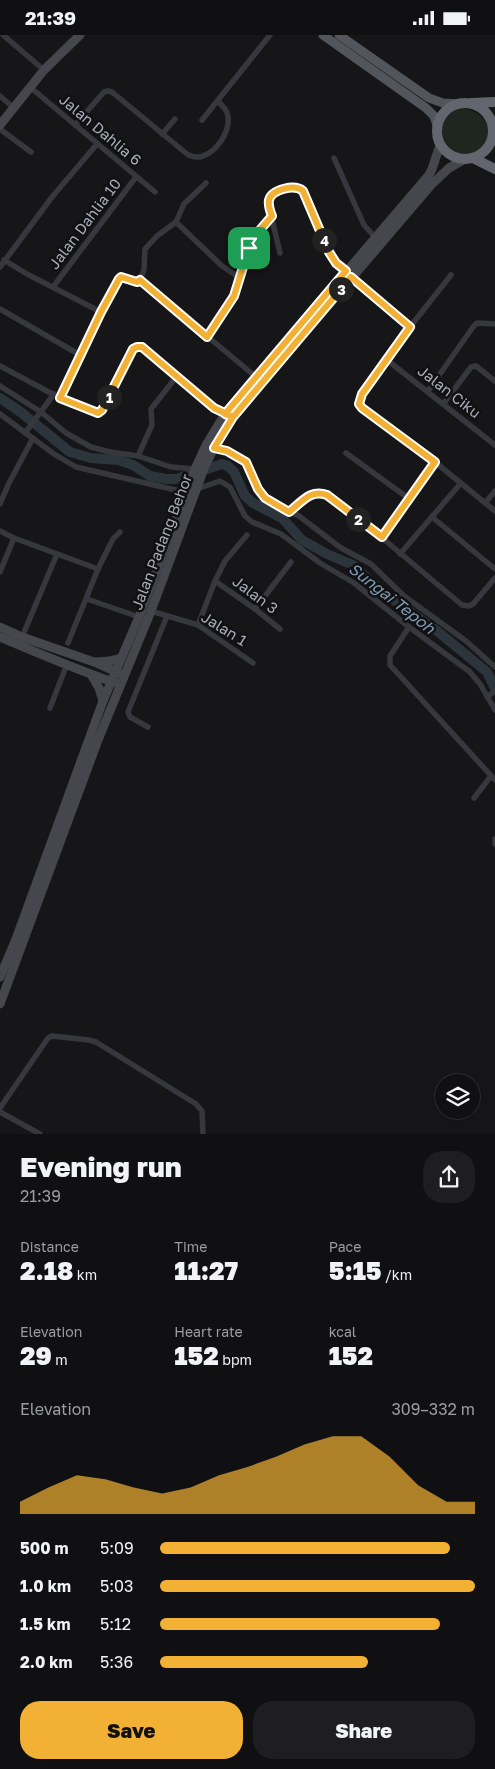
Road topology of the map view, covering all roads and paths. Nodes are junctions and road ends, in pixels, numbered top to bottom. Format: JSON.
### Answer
{"nodes":[{"id":1,"x":3,"y":35,"type":"edge"},
{"id":2,"x":15,"y":35,"type":"edge"},
{"id":3,"x":80,"y":35,"type":"edge"},
{"id":4,"x":270,"y":35,"type":"edge"},
{"id":5,"x":323,"y":35,"type":"edge"},
{"id":6,"x":340,"y":35,"type":"edge"},
{"id":7,"x":9,"y":40,"type":"junction"},
{"id":8,"x":44,"y":70,"type":"junction"},
{"id":9,"x":30,"y":87,"type":"junction"},
{"id":10,"x":0,"y":96,"type":"edge"},
{"id":11,"x":218,"y":101,"type":"junction"},
{"id":12,"x":495,"y":102,"type":"edge"},
{"id":13,"x":462,"y":103,"type":"junction"},
{"id":14,"x":14,"y":108,"type":"junction"},
{"id":15,"x":175,"y":119,"type":"dead end"},
{"id":16,"x":202,"y":119,"type":"dead end"},
{"id":17,"x":75,"y":125,"type":"junction"},
{"id":18,"x":437,"y":125,"type":"junction"},
{"id":19,"x":494,"y":126,"type":"edge"},
{"id":20,"x":0,"y":127,"type":"edge"},
{"id":21,"x":162,"y":134,"type":"junction"},
{"id":22,"x":97,"y":143,"type":"junction"},
{"id":23,"x":440,"y":145,"type":"junction"},
{"id":24,"x":493,"y":147,"type":"edge"},
{"id":25,"x":31,"y":151,"type":"dead end"},
{"id":26,"x":334,"y":157,"type":"dead end"},
{"id":27,"x":469,"y":159,"type":"junction"},
{"id":28,"x":495,"y":169,"type":"edge"},
{"id":29,"x":136,"y":177,"type":"junction"},
{"id":30,"x":206,"y":183,"type":"dead end"},
{"id":31,"x":155,"y":192,"type":"dead end"},
{"id":32,"x":272,"y":216,"type":"junction"},
{"id":33,"x":176,"y":222,"type":"junction"},
{"id":34,"x":375,"y":237,"type":"junction"},
{"id":35,"x":280,"y":253,"type":"dead end"},
{"id":36,"x":4,"y":260,"type":"junction"},
{"id":37,"x":0,"y":267,"type":"edge"},
{"id":38,"x":349,"y":274,"type":"junction"},
{"id":39,"x":451,"y":275,"type":"dead end"},
{"id":40,"x":240,"y":278,"type":"junction"},
{"id":41,"x":140,"y":280,"type":"junction"},
{"id":42,"x":53,"y":287,"type":"junction"},
{"id":43,"x":0,"y":309,"type":"edge"},
{"id":44,"x":101,"y":312,"type":"junction"},
{"id":45,"x":495,"y":324,"type":"edge"},
{"id":46,"x":410,"y":327,"type":"junction"},
{"id":47,"x":207,"y":337,"type":"junction"},
{"id":48,"x":80,"y":355,"type":"junction"},
{"id":49,"x":387,"y":360,"type":"junction"},
{"id":50,"x":0,"y":366,"type":"edge"},
{"id":51,"x":177,"y":376,"type":"junction"},
{"id":52,"x":256,"y":377,"type":"junction"},
{"id":53,"x":495,"y":381,"type":"edge"},
{"id":54,"x":0,"y":386,"type":"edge"},
{"id":55,"x":428,"y":391,"type":"junction"},
{"id":56,"x":54,"y":394,"type":"junction"},
{"id":57,"x":60,"y":398,"type":"junction"},
{"id":58,"x":444,"y":403,"type":"junction"},
{"id":59,"x":41,"y":412,"type":"junction"},
{"id":60,"x":0,"y":414,"type":"edge"},
{"id":61,"x":229,"y":415,"type":"junction"},
{"id":62,"x":27,"y":431,"type":"junction"},
{"id":63,"x":33,"y":439,"type":"junction"},
{"id":64,"x":495,"y":445,"type":"edge"},
{"id":65,"x":214,"y":448,"type":"junction"},
{"id":66,"x":346,"y":453,"type":"dead end"},
{"id":67,"x":138,"y":455,"type":"junction"},
{"id":68,"x":435,"y":462,"type":"junction"},
{"id":69,"x":196,"y":469,"type":"junction"},
{"id":70,"x":461,"y":483,"type":"junction"},
{"id":71,"x":193,"y":489,"type":"junction"},
{"id":72,"x":495,"y":491,"type":"edge"},
{"id":73,"x":408,"y":499,"type":"junction"},
{"id":74,"x":485,"y":503,"type":"junction"},
{"id":75,"x":0,"y":504,"type":"edge"},
{"id":76,"x":495,"y":511,"type":"edge"},
{"id":77,"x":289,"y":512,"type":"junction"},
{"id":78,"x":432,"y":517,"type":"junction"},
{"id":79,"x":0,"y":531,"type":"edge"},
{"id":80,"x":120,"y":532,"type":"dead end"},
{"id":81,"x":246,"y":535,"type":"dead end"},
{"id":82,"x":382,"y":537,"type":"junction"},
{"id":83,"x":14,"y":538,"type":"junction"},
{"id":84,"x":56,"y":554,"type":"junction"},
{"id":85,"x":400,"y":554,"type":"junction"},
{"id":86,"x":291,"y":562,"type":"dead end"},
{"id":87,"x":98,"y":569,"type":"junction"},
{"id":88,"x":495,"y":569,"type":"edge"},
{"id":89,"x":0,"y":572,"type":"edge"},
{"id":90,"x":495,"y":578,"type":"edge"},
{"id":91,"x":215,"y":581,"type":"junction"},
{"id":92,"x":87,"y":599,"type":"junction"},
{"id":93,"x":255,"y":609,"type":"junction"},
{"id":94,"x":151,"y":611,"type":"junction"},
{"id":95,"x":167,"y":616,"type":"junction"},
{"id":96,"x":139,"y":617,"type":"junction"},
{"id":97,"x":198,"y":625,"type":"junction"},
{"id":98,"x":0,"y":627,"type":"edge"},
{"id":99,"x":409,"y":627,"type":"junction"},
{"id":100,"x":280,"y":629,"type":"dead end"},
{"id":101,"x":0,"y":637,"type":"edge"},
{"id":102,"x":22,"y":637,"type":"junction"},
{"id":103,"x":68,"y":643,"type":"dead end"},
{"id":104,"x":121,"y":658,"type":"junction"},
{"id":105,"x":94,"y":662,"type":"junction"},
{"id":106,"x":253,"y":663,"type":"dead end"},
{"id":107,"x":67,"y":664,"type":"junction"},
{"id":108,"x":494,"y":664,"type":"edge"},
{"id":109,"x":115,"y":672,"type":"junction"},
{"id":110,"x":124,"y":675,"type":"junction"},
{"id":111,"x":92,"y":676,"type":"junction"},
{"id":112,"x":112,"y":682,"type":"junction"},
{"id":113,"x":121,"y":685,"type":"junction"},
{"id":114,"x":491,"y":694,"type":"edge"},
{"id":115,"x":103,"y":701,"type":"junction"},
{"id":116,"x":50,"y":708,"type":"dead end"},
{"id":117,"x":495,"y":710,"type":"edge"},
{"id":118,"x":148,"y":727,"type":"dead end"},
{"id":119,"x":493,"y":778,"type":"edge"},
{"id":120,"x":474,"y":798,"type":"dead end"},
{"id":121,"x":495,"y":839,"type":"edge"},
{"id":122,"x":495,"y":844,"type":"edge"},
{"id":123,"x":0,"y":977,"type":"edge"},
{"id":124,"x":0,"y":1004,"type":"edge"},
{"id":125,"x":0,"y":1110,"type":"edge"},
{"id":126,"x":40,"y":1134,"type":"edge"},
{"id":127,"x":202,"y":1134,"type":"edge"}],
"edges":[{"from":1,"to":7,"type":"street"},
{"from":2,"to":7,"type":"street"},
{"from":3,"to":8,"type":"main road"},
{"from":4,"to":11,"type":"street"},
{"from":5,"to":18,"type":"main road"},
{"from":6,"to":13,"type":"main road"},
{"from":7,"to":8,"type":"street"},
{"from":8,"to":9,"type":"main road"},
{"from":9,"to":14,"type":"main road"},
{"from":9,"to":17,"type":"street","name":"Jalan Dahlia 6"},
{"from":10,"to":14,"type":"street"},
{"from":11,"to":16,"type":"street"},
{"from":11,"to":21,"type":"street"},
{"from":12,"to":13,"type":"highway"},
{"from":13,"to":18,"type":"highway"},
{"from":13,"to":19,"type":"highway"},
{"from":14,"to":20,"type":"main road"},
{"from":15,"to":21,"type":"street"},
{"from":17,"to":21,"type":"street"},
{"from":17,"to":22,"type":"street","name":"Jalan Dahlia 6"},
{"from":18,"to":23,"type":"highway"},
{"from":19,"to":24,"type":"highway"},
{"from":20,"to":25,"type":"street"},
{"from":22,"to":29,"type":"street","name":"Jalan Dahlia 6"},
{"from":22,"to":36,"type":"street"},
{"from":23,"to":27,"type":"highway"},
{"from":23,"to":34,"type":"main road","name":"Jalan Padang Behor"},
{"from":24,"to":27,"type":"highway"},
{"from":26,"to":34,"type":"street"},
{"from":27,"to":28,"type":"highway"},
{"from":27,"to":38,"type":"main road","name":"Jalan Padang Behor"},
{"from":29,"to":31,"type":"street","name":"Jalan Dahlia 6"},
{"from":29,"to":42,"type":"street","name":"Jalan Dahlia 10"},
{"from":30,"to":33,"type":"street"},
{"from":32,"to":35,"type":"street"},
{"from":32,"to":38,"type":"street"},
{"from":32,"to":40,"type":"street"},
{"from":33,"to":40,"type":"street"},
{"from":33,"to":41,"type":"street"},
{"from":34,"to":38,"type":"main road","name":"Jalan Padang Behor"},
{"from":36,"to":37,"type":"street"},
{"from":36,"to":42,"type":"street"},
{"from":38,"to":46,"type":"street"},
{"from":38,"to":52,"type":"main road","name":"Jalan Padang Behor"},
{"from":38,"to":61,"type":"main road","name":"Jalan Padang Behor"},
{"from":39,"to":46,"type":"street"},
{"from":40,"to":47,"type":"street"},
{"from":41,"to":44,"type":"street"},
{"from":41,"to":47,"type":"street"},
{"from":42,"to":44,"type":"street"},
{"from":43,"to":48,"type":"street"},
{"from":44,"to":48,"type":"street"},
{"from":45,"to":55,"type":"street"},
{"from":46,"to":49,"type":"street"},
{"from":47,"to":52,"type":"street"},
{"from":48,"to":57,"type":"street"},
{"from":49,"to":55,"type":"street","name":"Jalan Ciku"},
{"from":49,"to":68,"type":"street"},
{"from":50,"to":56,"type":"street"},
{"from":51,"to":57,"type":"street"},
{"from":51,"to":61,"type":"street"},
{"from":51,"to":67,"type":"street"},
{"from":52,"to":61,"type":"main road","name":"Jalan Padang Behor"},
{"from":53,"to":58,"type":"street"},
{"from":54,"to":59,"type":"street"},
{"from":55,"to":58,"type":"street","name":"Jalan Ciku"},
{"from":56,"to":57,"type":"street"},
{"from":56,"to":59,"type":"street"},
{"from":58,"to":64,"type":"street","name":"Jalan Ciku"},
{"from":59,"to":62,"type":"street"},
{"from":59,"to":67,"type":"street"},
{"from":60,"to":62,"type":"street"},
{"from":61,"to":65,"type":"main road","name":"Jalan Padang Behor"},
{"from":61,"to":69,"type":"main road","name":"Jalan Padang Behor"},
{"from":62,"to":63,"type":"street"},
{"from":63,"to":71,"type":"street"},
{"from":63,"to":75,"type":"street"},
{"from":65,"to":71,"type":"main road","name":"Jalan Padang Behor"},
{"from":65,"to":77,"type":"street"},
{"from":66,"to":73,"type":"street"},
{"from":67,"to":69,"type":"street"},
{"from":68,"to":70,"type":"street"},
{"from":68,"to":73,"type":"street"},
{"from":69,"to":71,"type":"main road","name":"Jalan Padang Behor"},
{"from":70,"to":74,"type":"street"},
{"from":70,"to":78,"type":"street"},
{"from":71,"to":94,"type":"main road","name":"Jalan Padang Behor"},
{"from":71,"to":96,"type":"main road","name":"Jalan Padang Behor"},
{"from":71,"to":99,"type":"street"},
{"from":72,"to":74,"type":"street"},
{"from":73,"to":82,"type":"street"},
{"from":74,"to":76,"type":"street"},
{"from":77,"to":82,"type":"street"},
{"from":77,"to":108,"type":"street"},
{"from":78,"to":85,"type":"street"},
{"from":78,"to":88,"type":"street"},
{"from":79,"to":83,"type":"street"},
{"from":80,"to":87,"type":"street"},
{"from":81,"to":91,"type":"street"},
{"from":82,"to":85,"type":"street"},
{"from":83,"to":84,"type":"street"},
{"from":83,"to":89,"type":"street"},
{"from":84,"to":87,"type":"street"},
{"from":84,"to":102,"type":"street"},
{"from":85,"to":90,"type":"street"},
{"from":86,"to":93,"type":"street"},
{"from":87,"to":92,"type":"street"},
{"from":91,"to":93,"type":"street","name":"Jalan 3"},
{"from":91,"to":97,"type":"street"},
{"from":92,"to":96,"type":"street"},
{"from":92,"to":103,"type":"street"},
{"from":93,"to":100,"type":"street","name":"Jalan 3"},
{"from":94,"to":95,"type":"street","name":"Jalan 1"},
{"from":94,"to":110,"type":"main road","name":"Jalan Padang Behor"},
{"from":95,"to":97,"type":"street","name":"Jalan 1"},
{"from":95,"to":118,"type":"street"},
{"from":96,"to":104,"type":"main road","name":"Jalan Padang Behor"},
{"from":97,"to":106,"type":"street","name":"Jalan 1"},
{"from":98,"to":102,"type":"main road"},
{"from":99,"to":114,"type":"street"},
{"from":99,"to":119,"type":"street"},
{"from":101,"to":107,"type":"main road"},
{"from":102,"to":105,"type":"main road"},
{"from":104,"to":105,"type":"main road"},
{"from":104,"to":109,"type":"main road","name":"Jalan Padang Behor"},
{"from":105,"to":109,"type":"main road"},
{"from":107,"to":111,"type":"main road"},
{"from":107,"to":116,"type":"street"},
{"from":109,"to":110,"type":"main road"},
{"from":109,"to":112,"type":"main road","name":"Jalan Padang Behor"},
{"from":110,"to":113,"type":"main road","name":"Jalan Padang Behor"},
{"from":111,"to":112,"type":"main road"},
{"from":111,"to":115,"type":"main road"},
{"from":112,"to":113,"type":"main road"},
{"from":112,"to":115,"type":"main road","name":"Jalan Padang Behor"},
{"from":113,"to":124,"type":"main road","name":"Jalan Padang Behor"},
{"from":114,"to":117,"type":"street"},
{"from":115,"to":123,"type":"main road","name":"Jalan Padang Behor"},
{"from":119,"to":120,"type":"street"},
{"from":121,"to":122,"type":"street"},
{"from":125,"to":126,"type":"street"},
{"from":125,"to":127,"type":"street"}]}
